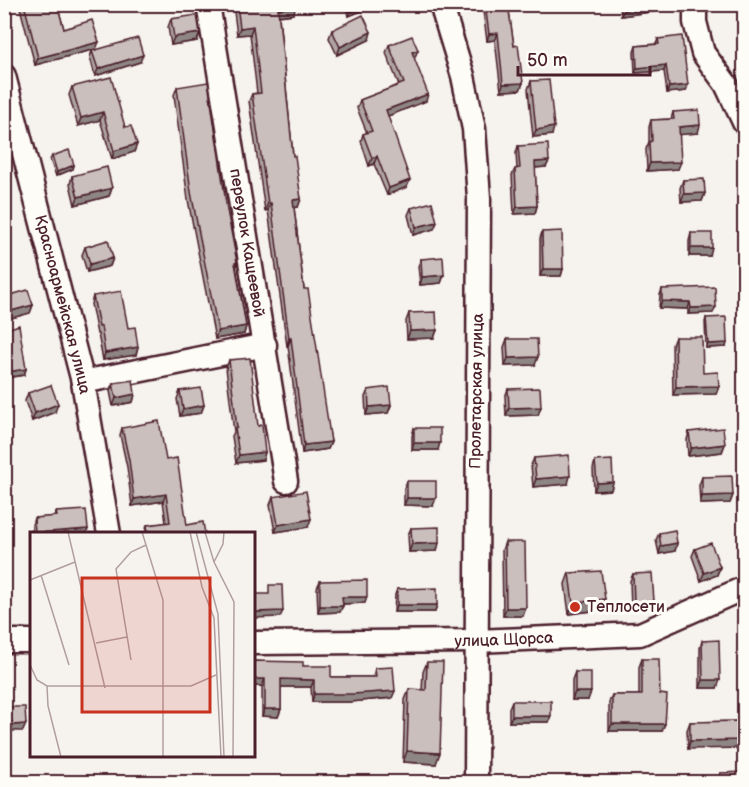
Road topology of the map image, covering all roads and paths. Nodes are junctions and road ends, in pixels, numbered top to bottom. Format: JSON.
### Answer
{"nodes":[{"id":1,"x":208,"y":4,"type":"edge"},
{"id":2,"x":441,"y":4,"type":"edge"},
{"id":3,"x":694,"y":4,"type":"edge"},
{"id":4,"x":4,"y":76,"type":"edge"},
{"id":5,"x":744,"y":122,"type":"edge"},
{"id":6,"x":265,"y":345,"type":"junction"},
{"id":7,"x":82,"y":382,"type":"junction"},
{"id":8,"x":286,"y":482,"type":"dead end"},
{"id":9,"x":109,"y":532,"type":"edge"},
{"id":10,"x":744,"y":588,"type":"edge"},
{"id":11,"x":4,"y":641,"type":"edge"},
{"id":12,"x":30,"y":641,"type":"edge"},
{"id":13,"x":476,"y":641,"type":"junction"},
{"id":14,"x":255,"y":643,"type":"edge"},
{"id":15,"x":476,"y":783,"type":"edge"}],
"edges":[{"from":1,"to":6,"type":"street","name":"переулок Кащеевой"},
{"from":2,"to":13,"type":"street","name":"Пролетарская улица"},
{"from":3,"to":5,"type":"street"},
{"from":4,"to":7,"type":"street","name":"Красноармейская улица"},
{"from":6,"to":7,"type":"street"},
{"from":6,"to":8,"type":"street","name":"переулок Кащеевой"},
{"from":7,"to":9,"type":"street","name":"Красноармейская улица"},
{"from":10,"to":13,"type":"street","name":"улица Щорса"},
{"from":11,"to":12,"type":"street"},
{"from":13,"to":14,"type":"street","name":"улица Щорса"},
{"from":13,"to":15,"type":"street","name":"Пролетарская улица"}]}
